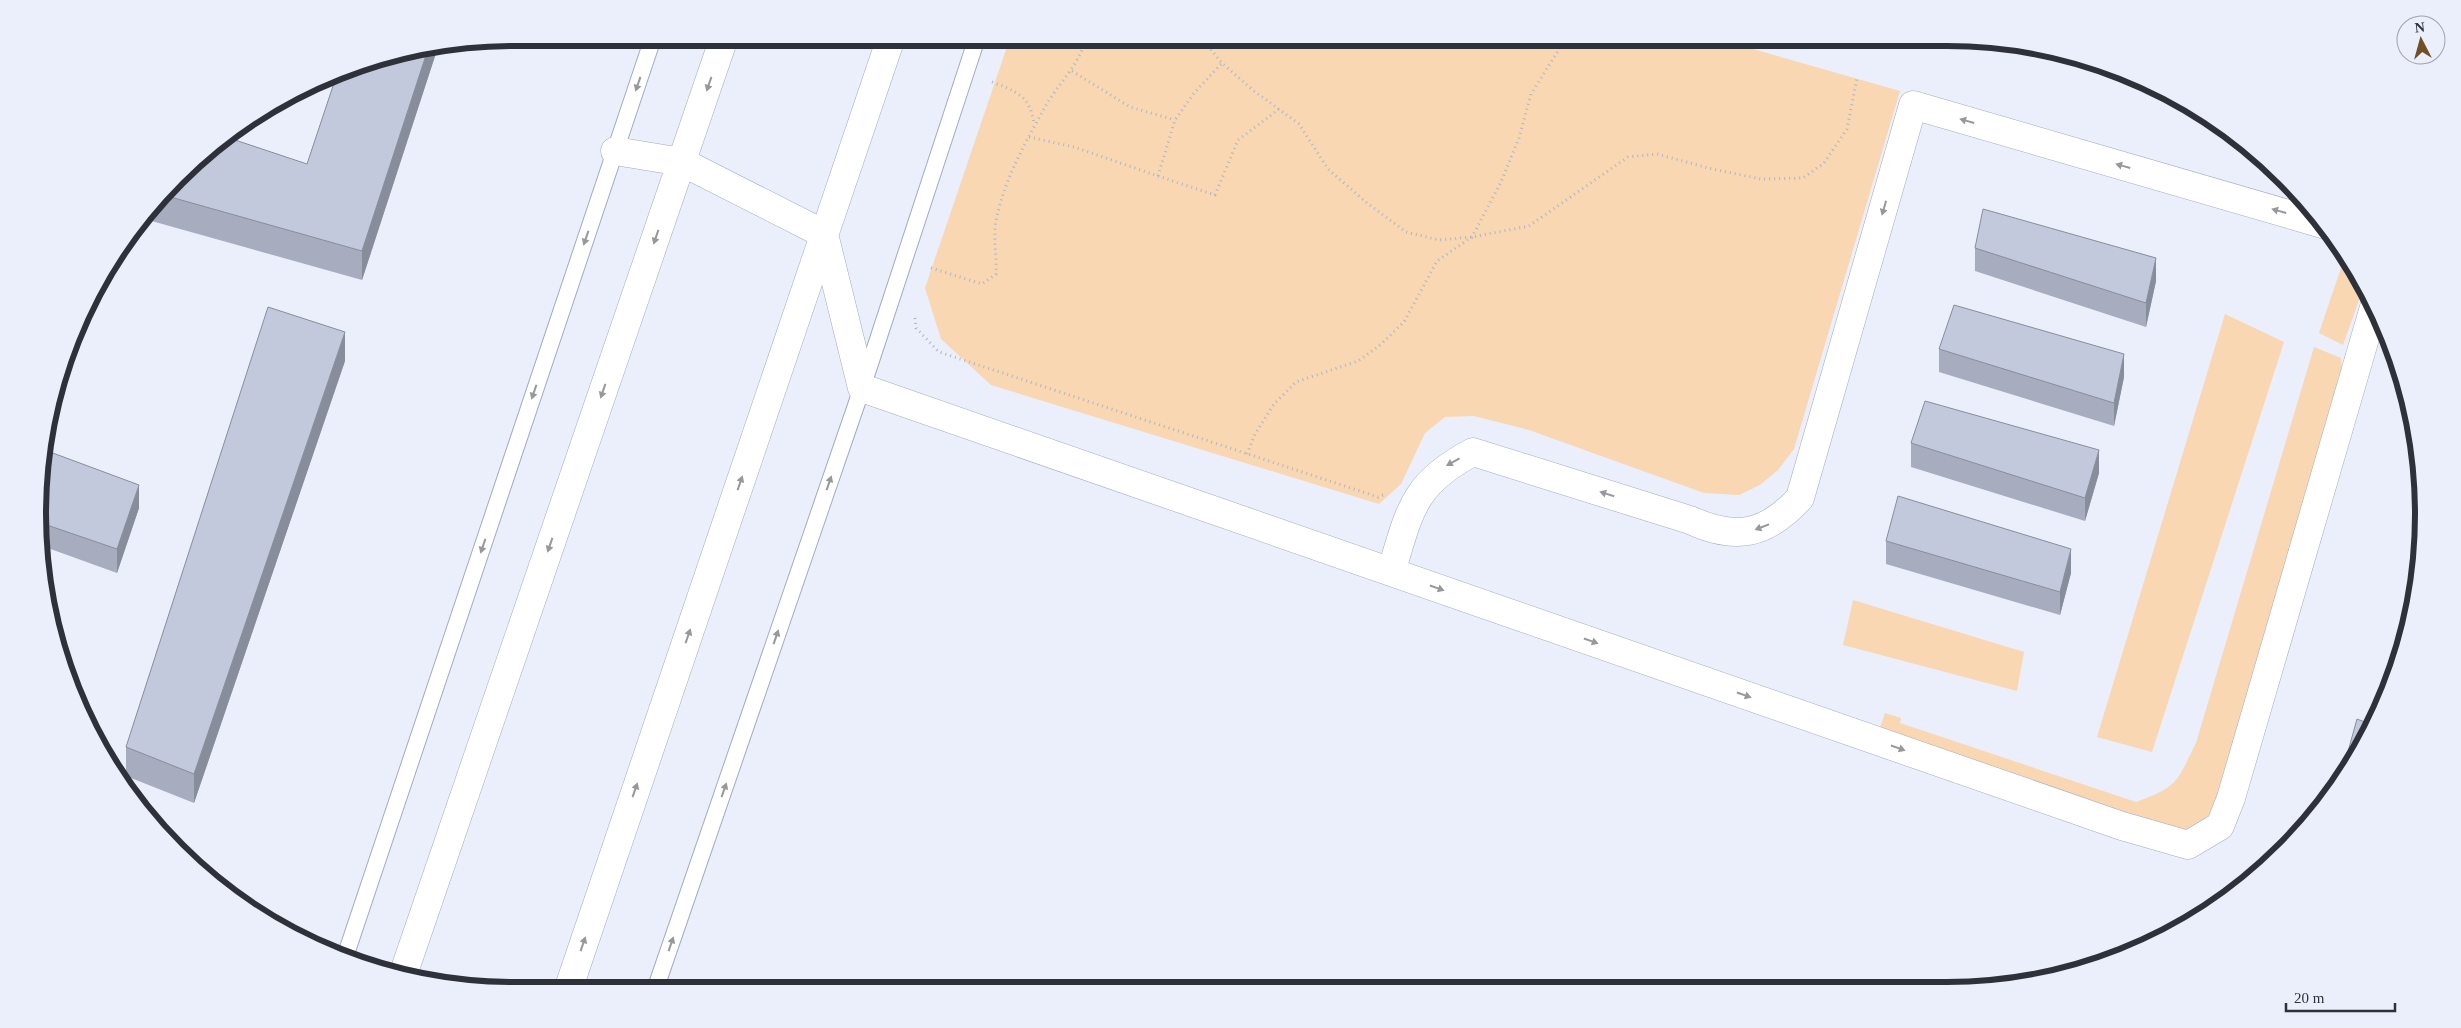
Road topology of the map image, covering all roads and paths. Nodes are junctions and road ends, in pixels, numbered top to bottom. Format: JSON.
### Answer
{"nodes":[{"id":1,"x":650,"y":46,"type":"edge"},
{"id":2,"x":721,"y":46,"type":"edge"},
{"id":3,"x":888,"y":46,"type":"edge"},
{"id":4,"x":974,"y":46,"type":"edge"},
{"id":5,"x":1083,"y":46,"type":"edge"},
{"id":6,"x":1208,"y":46,"type":"edge"},
{"id":7,"x":1561,"y":46,"type":"edge"},
{"id":8,"x":1222,"y":63,"type":"junction"},
{"id":9,"x":1072,"y":71,"type":"junction"},
{"id":10,"x":966,"y":72,"type":"junction"},
{"id":11,"x":1857,"y":78,"type":"dead end"},
{"id":12,"x":1279,"y":109,"type":"junction"},
{"id":13,"x":1175,"y":120,"type":"junction"},
{"id":14,"x":1034,"y":125,"type":"junction"},
{"id":15,"x":1028,"y":138,"type":"junction"},
{"id":16,"x":615,"y":150,"type":"junction"},
{"id":17,"x":682,"y":162,"type":"junction"},
{"id":18,"x":1158,"y":176,"type":"junction"},
{"id":19,"x":2311,"y":221,"type":"edge"},
{"id":20,"x":824,"y":234,"type":"junction"},
{"id":21,"x":1472,"y":237,"type":"junction"},
{"id":22,"x":904,"y":259,"type":"junction"},
{"id":23,"x":915,"y":311,"type":"dead end"},
{"id":24,"x":2371,"y":317,"type":"edge"},
{"id":25,"x":862,"y":388,"type":"junction"},
{"id":26,"x":1247,"y":454,"type":"junction"},
{"id":27,"x":1386,"y":493,"type":"dead end"},
{"id":28,"x":1391,"y":572,"type":"junction"},
{"id":29,"x":347,"y":951,"type":"edge"},
{"id":30,"x":405,"y":969,"type":"edge"},
{"id":31,"x":571,"y":982,"type":"edge"},
{"id":32,"x":658,"y":982,"type":"edge"}],
"edges":[{"from":1,"to":16,"type":"lane","one_way":true},
{"from":2,"to":17,"type":"street","one_way":true},
{"from":3,"to":20,"type":"street"},
{"from":4,"to":10,"type":"lane"},
{"from":5,"to":9,"type":"path"},
{"from":6,"to":8,"type":"path"},
{"from":7,"to":21,"type":"path"},
{"from":8,"to":12,"type":"path"},
{"from":8,"to":13,"type":"path"},
{"from":9,"to":13,"type":"path"},
{"from":9,"to":14,"type":"path"},
{"from":10,"to":14,"type":"path"},
{"from":10,"to":22,"type":"lane"},
{"from":11,"to":21,"type":"path"},
{"from":12,"to":18,"type":"path"},
{"from":12,"to":21,"type":"path"},
{"from":13,"to":18,"type":"path"},
{"from":14,"to":15,"type":"path"},
{"from":15,"to":18,"type":"path"},
{"from":15,"to":22,"type":"path"},
{"from":16,"to":17,"type":"street"},
{"from":16,"to":29,"type":"lane","one_way":true},
{"from":17,"to":20,"type":"street"},
{"from":17,"to":30,"type":"street","one_way":true},
{"from":19,"to":28,"type":"street","one_way":true},
{"from":20,"to":25,"type":"street"},
{"from":31,"to":20,"type":"street","one_way":true},
{"from":21,"to":26,"type":"path"},
{"from":22,"to":25,"type":"lane"},
{"from":23,"to":26,"type":"path"},
{"from":28,"to":24,"type":"street","one_way":true},
{"from":25,"to":28,"type":"street"},
{"from":32,"to":25,"type":"lane","one_way":true},
{"from":26,"to":27,"type":"path"}]}
